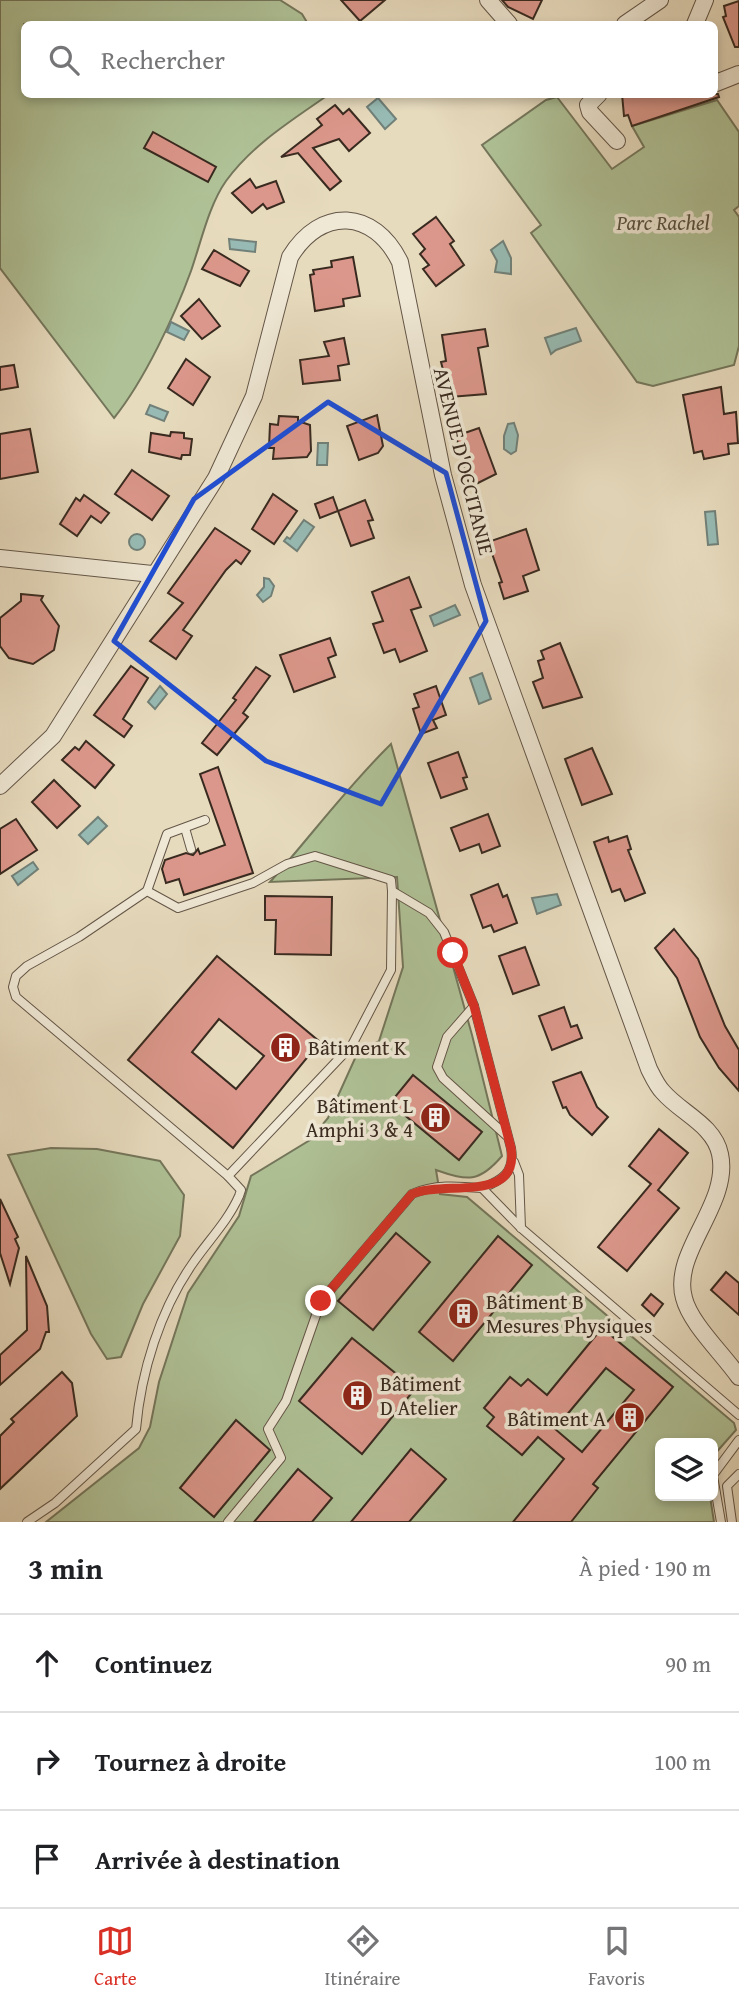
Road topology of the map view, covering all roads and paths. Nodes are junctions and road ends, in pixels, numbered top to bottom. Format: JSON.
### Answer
{"nodes":[{"id":1,"x":488,"y":0,"type":"edge"},
{"id":2,"x":660,"y":0,"type":"edge"},
{"id":3,"x":705,"y":0,"type":"edge"},
{"id":4,"x":506,"y":21,"type":"edge"},
{"id":5,"x":629,"y":21,"type":"edge"},
{"id":6,"x":696,"y":21,"type":"edge"},
{"id":7,"x":739,"y":74,"type":"edge"},
{"id":8,"x":718,"y":82,"type":"edge"},
{"id":9,"x":595,"y":98,"type":"edge"},
{"id":10,"x":617,"y":141,"type":"dead end"},
{"id":11,"x":0,"y":558,"type":"edge"},
{"id":12,"x":152,"y":575,"type":"junction"},
{"id":13,"x":0,"y":786,"type":"edge"},
{"id":14,"x":205,"y":820,"type":"dead end"},
{"id":15,"x":185,"y":828,"type":"junction"},
{"id":16,"x":191,"y":849,"type":"dead end"},
{"id":17,"x":147,"y":891,"type":"junction"},
{"id":18,"x":392,"y":891,"type":"junction"},
{"id":19,"x":474,"y":1006,"type":"junction"},
{"id":20,"x":508,"y":1137,"type":"junction"},
{"id":21,"x":513,"y":1161,"type":"junction"},
{"id":22,"x":228,"y":1176,"type":"junction"},
{"id":23,"x":482,"y":1188,"type":"junction"},
{"id":24,"x":521,"y":1228,"type":"junction"},
{"id":25,"x":719,"y":1348,"type":"junction"},
{"id":26,"x":739,"y":1363,"type":"edge"},
{"id":27,"x":739,"y":1377,"type":"edge"},
{"id":28,"x":739,"y":1415,"type":"edge"},
{"id":29,"x":739,"y":1440,"type":"edge"},
{"id":30,"x":718,"y":1468,"type":"edge"},
{"id":31,"x":739,"y":1474,"type":"edge"},
{"id":32,"x":717,"y":1501,"type":"edge"},
{"id":33,"x":27,"y":1522,"type":"edge"},
{"id":34,"x":228,"y":1522,"type":"edge"},
{"id":35,"x":721,"y":1522,"type":"edge"},
{"id":36,"x":732,"y":1522,"type":"edge"}],
"edges":[{"from":1,"to":4,"type":"street"},
{"from":2,"to":5,"type":"street"},
{"from":3,"to":6,"type":"street"},
{"from":7,"to":8,"type":"street"},
{"from":9,"to":10,"type":"street"},
{"from":11,"to":12,"type":"street"},
{"from":12,"to":13,"type":"street","name":"AVENUE D'OCCITANIE"},
{"from":12,"to":25,"type":"street","name":"AVENUE D'OCCITANIE"},
{"from":14,"to":15,"type":"lane"},
{"from":15,"to":16,"type":"lane"},
{"from":15,"to":17,"type":"lane"},
{"from":17,"to":18,"type":"lane"},
{"from":17,"to":22,"type":"lane"},
{"from":18,"to":19,"type":"lane"},
{"from":18,"to":22,"type":"lane"},
{"from":19,"to":20,"type":"lane"},
{"from":19,"to":20,"type":"lane"},
{"from":20,"to":21,"type":"lane"},
{"from":21,"to":23,"type":"lane"},
{"from":21,"to":24,"type":"lane"},
{"from":22,"to":33,"type":"lane"},
{"from":23,"to":24,"type":"lane"},
{"from":23,"to":34,"type":"lane"},
{"from":24,"to":28,"type":"lane"},
{"from":25,"to":26,"type":"street","name":"AVENUE D'OCCITANIE"},
{"from":25,"to":27,"type":"street","name":"AVENUE D'OCCITANIE"},
{"from":29,"to":30,"type":"lane"},
{"from":31,"to":36,"type":"lane"},
{"from":32,"to":35,"type":"lane"}]}
